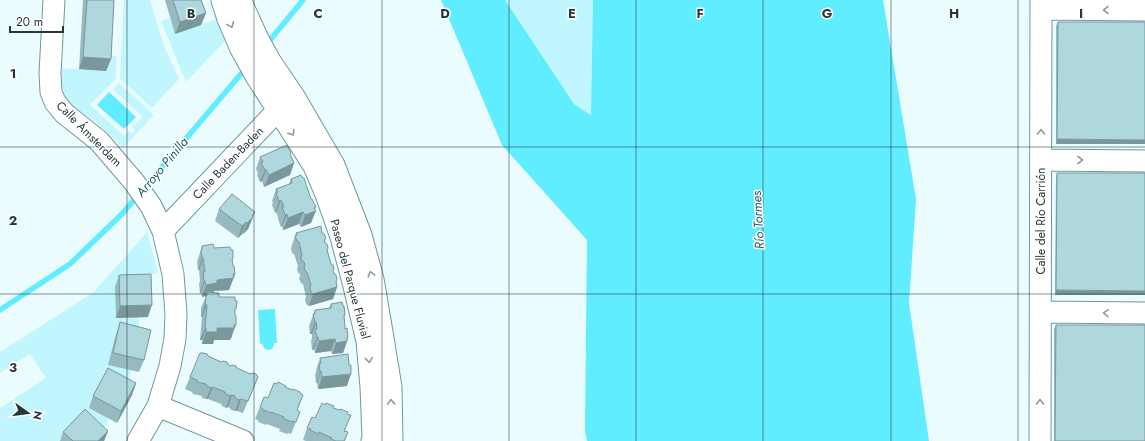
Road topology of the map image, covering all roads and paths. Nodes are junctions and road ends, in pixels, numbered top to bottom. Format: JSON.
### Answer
{"nodes":[{"id":1,"x":54,"y":0,"type":"edge"},
{"id":2,"x":222,"y":0,"type":"edge"},
{"id":3,"x":242,"y":0,"type":"edge"},
{"id":4,"x":1041,"y":5,"type":"edge"},
{"id":5,"x":1145,"y":10,"type":"edge"},
{"id":6,"x":249,"y":44,"type":"junction"},
{"id":7,"x":295,"y":98,"type":"junction"},
{"id":8,"x":278,"y":110,"type":"junction"},
{"id":9,"x":1041,"y":160,"type":"junction"},
{"id":10,"x":1145,"y":161,"type":"edge"},
{"id":11,"x":163,"y":231,"type":"junction"},
{"id":12,"x":1041,"y":312,"type":"junction"},
{"id":13,"x":1145,"y":314,"type":"edge"},
{"id":14,"x":158,"y":406,"type":"junction"},
{"id":15,"x":138,"y":441,"type":"edge"},
{"id":16,"x":243,"y":441,"type":"edge"},
{"id":17,"x":372,"y":441,"type":"edge"},
{"id":18,"x":392,"y":441,"type":"edge"},
{"id":19,"x":1040,"y":441,"type":"edge"}],
"edges":[{"from":1,"to":11,"type":"street","name":"Calle Ámsterdam"},
{"from":2,"to":6,"type":"street","name":"Paseo del Parque Fluvial","one_way":true},
{"from":3,"to":6,"type":"street","name":"Paseo del Parque Fluvial"},
{"from":5,"to":4,"type":"street","one_way":true},
{"from":9,"to":4,"type":"street","name":"Calle del Río Carrión","one_way":true},
{"from":6,"to":7,"type":"street","name":"Paseo del Parque Fluvial"},
{"from":6,"to":8,"type":"street","name":"Paseo del Parque Fluvial"},
{"from":7,"to":8,"type":"street","name":"Calle Baden-Baden"},
{"from":18,"to":7,"type":"street","name":"Paseo del Parque Fluvial","one_way":true},
{"from":8,"to":11,"type":"street","name":"Calle Baden-Baden"},
{"from":8,"to":17,"type":"street","name":"Paseo del Parque Fluvial","one_way":true},
{"from":9,"to":10,"type":"street","one_way":true},
{"from":9,"to":12,"type":"street","name":"Calle del Río Carrión"},
{"from":11,"to":14,"type":"street","name":"Calle Ámsterdam"},
{"from":13,"to":12,"type":"street","one_way":true},
{"from":19,"to":12,"type":"street","name":"Calle del Río Carrión","one_way":true},
{"from":14,"to":15,"type":"street","name":"Calle Ámsterdam"},
{"from":14,"to":16,"type":"street"}]}
